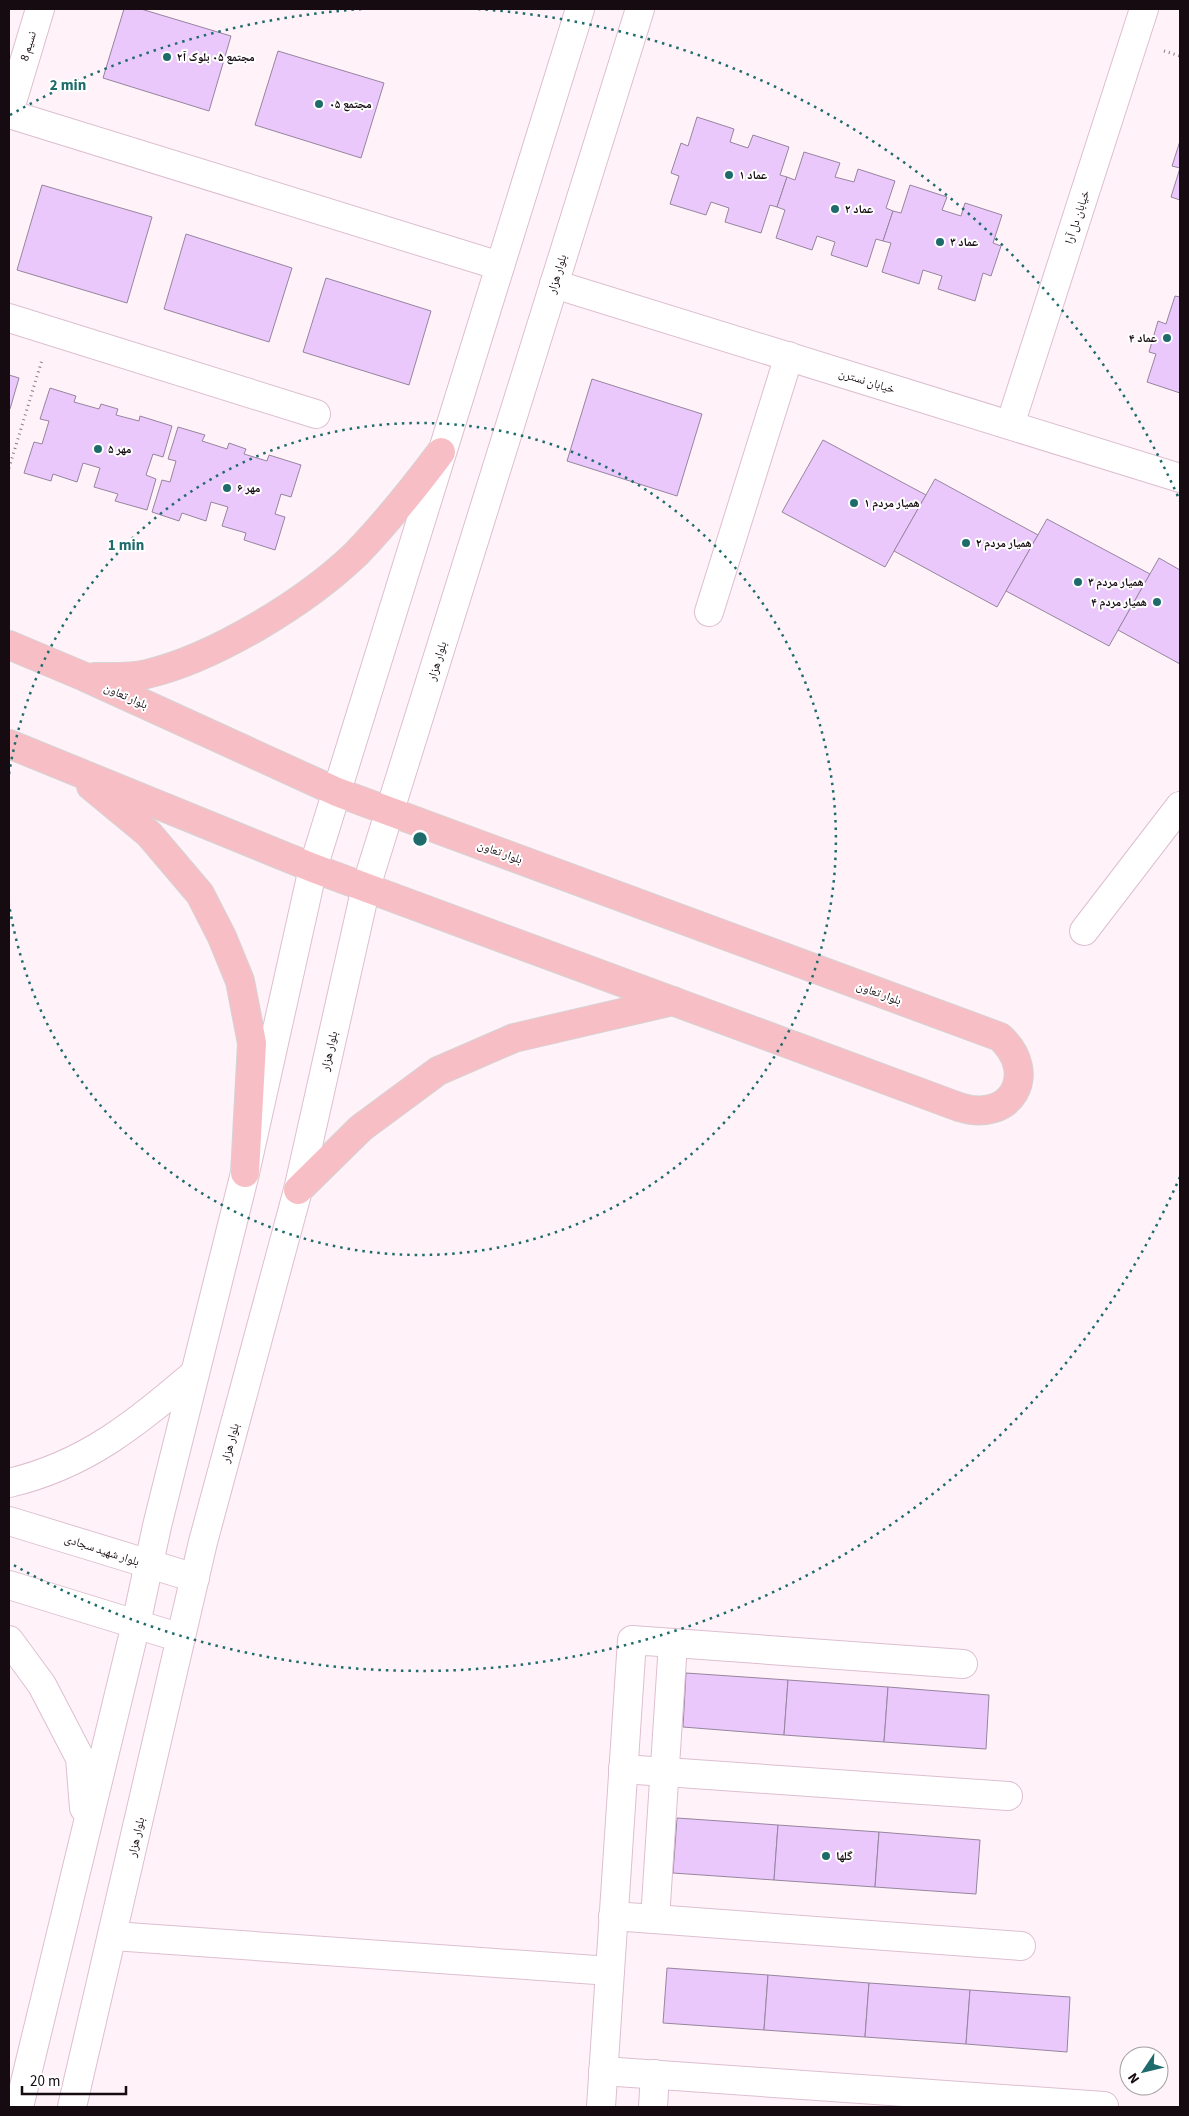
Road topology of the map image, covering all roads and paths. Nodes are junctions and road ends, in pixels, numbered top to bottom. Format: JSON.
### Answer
{"nodes":[{"id":1,"x":40,"y":9,"type":"edge"},
{"id":2,"x":580,"y":9,"type":"edge"},
{"id":3,"x":640,"y":9,"type":"edge"},
{"id":4,"x":1144,"y":9,"type":"edge"},
{"id":5,"x":9,"y":113,"type":"edge"},
{"id":6,"x":500,"y":266,"type":"junction"},
{"id":7,"x":554,"y":284,"type":"junction"},
{"id":8,"x":9,"y":318,"type":"edge"},
{"id":9,"x":50,"y":331,"type":"junction"},
{"id":10,"x":789,"y":356,"type":"junction"},
{"id":11,"x":316,"y":414,"type":"dead end"},
{"id":12,"x":1010,"y":425,"type":"junction"},
{"id":13,"x":441,"y":452,"type":"junction"},
{"id":14,"x":9,"y":468,"type":"edge"},
{"id":15,"x":1180,"y":478,"type":"edge"},
{"id":16,"x":709,"y":612,"type":"dead end"},
{"id":17,"x":9,"y":645,"type":"edge"},
{"id":18,"x":86,"y":677,"type":"junction"},
{"id":19,"x":9,"y":744,"type":"edge"},
{"id":20,"x":71,"y":769,"type":"junction"},
{"id":21,"x":336,"y":792,"type":"junction"},
{"id":22,"x":1180,"y":806,"type":"edge"},
{"id":23,"x":390,"y":812,"type":"junction"},
{"id":24,"x":313,"y":868,"type":"junction"},
{"id":25,"x":366,"y":887,"type":"junction"},
{"id":26,"x":1084,"y":932,"type":"dead end"},
{"id":27,"x":673,"y":1001,"type":"junction"},
{"id":28,"x":245,"y":1173,"type":"junction"},
{"id":29,"x":298,"y":1190,"type":"junction"},
{"id":30,"x":194,"y":1374,"type":"junction"},
{"id":31,"x":9,"y":1483,"type":"edge"},
{"id":32,"x":9,"y":1521,"type":"edge"},
{"id":33,"x":150,"y":1566,"type":"junction"},
{"id":34,"x":195,"y":1578,"type":"junction"},
{"id":35,"x":9,"y":1585,"type":"edge"},
{"id":36,"x":136,"y":1624,"type":"junction"},
{"id":37,"x":181,"y":1638,"type":"junction"},
{"id":38,"x":9,"y":1640,"type":"edge"},
{"id":39,"x":673,"y":1643,"type":"junction"},
{"id":40,"x":963,"y":1664,"type":"dead end"},
{"id":41,"x":623,"y":1768,"type":"junction"},
{"id":42,"x":665,"y":1772,"type":"junction"},
{"id":43,"x":1008,"y":1796,"type":"dead end"},
{"id":44,"x":86,"y":1830,"type":"junction"},
{"id":45,"x":613,"y":1916,"type":"junction"},
{"id":46,"x":655,"y":1919,"type":"junction"},
{"id":47,"x":113,"y":1936,"type":"junction"},
{"id":48,"x":1021,"y":1946,"type":"dead end"},
{"id":49,"x":610,"y":1971,"type":"junction"},
{"id":50,"x":603,"y":2071,"type":"junction"},
{"id":51,"x":655,"y":2074,"type":"junction"},
{"id":52,"x":1104,"y":2106,"type":"edge"},
{"id":53,"x":19,"y":2107,"type":"edge"},
{"id":54,"x":72,"y":2107,"type":"edge"},
{"id":55,"x":601,"y":2107,"type":"edge"},
{"id":56,"x":653,"y":2107,"type":"edge"}],
"edges":[{"from":1,"to":5,"type":"street","name":"نسیم 8"},
{"from":2,"to":6,"type":"street"},
{"from":3,"to":7,"type":"street","name":"بلوار هزار"},
{"from":4,"to":12,"type":"street","name":"خیابان دل آرا"},
{"from":5,"to":6,"type":"street"},
{"from":6,"to":13,"type":"street"},
{"from":7,"to":10,"type":"street","name":"خیابان نسترن"},
{"from":7,"to":23,"type":"street","name":"بلوار هزار"},
{"from":8,"to":9,"type":"street"},
{"from":9,"to":11,"type":"street"},
{"from":9,"to":14,"type":"path"},
{"from":10,"to":12,"type":"street","name":"خیابان نسترن"},
{"from":10,"to":16,"type":"street"},
{"from":12,"to":15,"type":"street","name":"خیابان نسترن"},
{"from":13,"to":18,"type":"main road"},
{"from":13,"to":21,"type":"street"},
{"from":17,"to":18,"type":"main road","name":"بلوار تعاون"},
{"from":18,"to":21,"type":"main road","name":"بلوار تعاون"},
{"from":19,"to":20,"type":"main road"},
{"from":20,"to":24,"type":"main road"},
{"from":20,"to":28,"type":"main road"},
{"from":21,"to":23,"type":"main road","name":"بلوار تعاون"},
{"from":21,"to":24,"type":"street"},
{"from":22,"to":26,"type":"street"},
{"from":23,"to":25,"type":"street","name":"بلوار هزار"},
{"from":23,"to":27,"type":"main road","name":"بلوار تعاون"},
{"from":24,"to":25,"type":"main road"},
{"from":24,"to":28,"type":"street"},
{"from":25,"to":27,"type":"main road"},
{"from":25,"to":29,"type":"street","name":"بلوار هزار"},
{"from":27,"to":29,"type":"main road"},
{"from":28,"to":30,"type":"street"},
{"from":29,"to":34,"type":"street","name":"بلوار هزار"},
{"from":30,"to":31,"type":"street"},
{"from":30,"to":33,"type":"street"},
{"from":32,"to":33,"type":"street","name":"بلوار شهید سجادی"},
{"from":33,"to":34,"type":"street","name":"بلوار شهید سجادی"},
{"from":33,"to":36,"type":"street"},
{"from":34,"to":37,"type":"street","name":"بلوار هزار"},
{"from":35,"to":36,"type":"street"},
{"from":36,"to":37,"type":"street"},
{"from":36,"to":44,"type":"street"},
{"from":37,"to":47,"type":"street","name":"بلوار هزار"},
{"from":38,"to":44,"type":"street"},
{"from":39,"to":40,"type":"street"},
{"from":39,"to":41,"type":"street"},
{"from":39,"to":42,"type":"street"},
{"from":41,"to":42,"type":"street"},
{"from":41,"to":45,"type":"street"},
{"from":42,"to":43,"type":"street"},
{"from":42,"to":46,"type":"street"},
{"from":44,"to":53,"type":"street"},
{"from":45,"to":46,"type":"street"},
{"from":45,"to":49,"type":"street"},
{"from":46,"to":48,"type":"street"},
{"from":47,"to":49,"type":"street"},
{"from":47,"to":54,"type":"street","name":"بلوار هزار"},
{"from":49,"to":50,"type":"street"},
{"from":50,"to":51,"type":"street"},
{"from":50,"to":55,"type":"street"},
{"from":51,"to":52,"type":"street"},
{"from":51,"to":56,"type":"street"}]}
